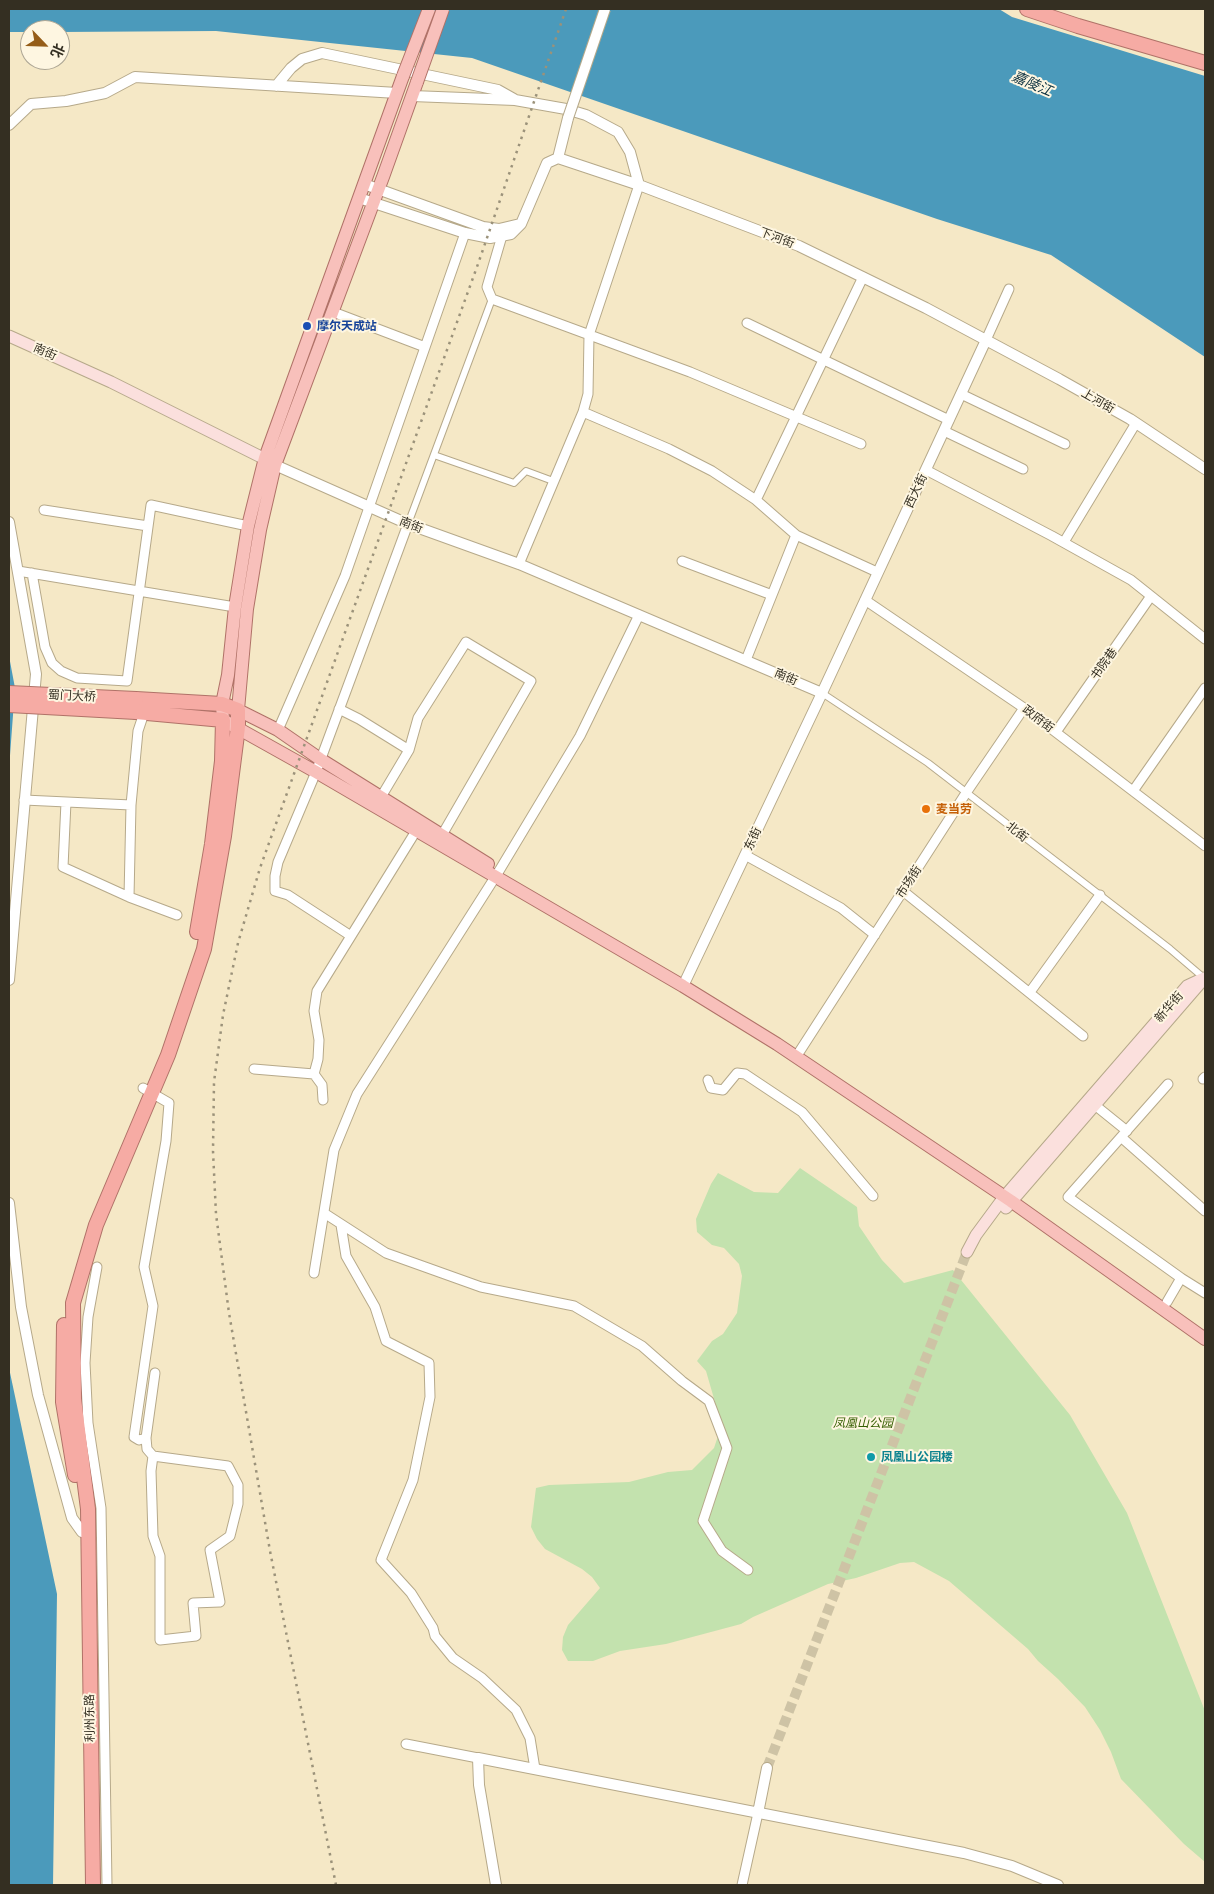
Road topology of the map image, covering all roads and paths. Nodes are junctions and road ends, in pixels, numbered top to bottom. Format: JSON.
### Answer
{"nodes":[{"id":1,"x":428,"y":9,"type":"edge"},
{"id":2,"x":443,"y":9,"type":"edge"},
{"id":3,"x":605,"y":9,"type":"edge"},
{"id":4,"x":1027,"y":9,"type":"edge"},
{"id":5,"x":1205,"y":64,"type":"edge"},
{"id":6,"x":276,"y":86,"type":"junction"},
{"id":7,"x":397,"y":93,"type":"junction"},
{"id":8,"x":412,"y":96,"type":"junction"},
{"id":9,"x":515,"y":100,"type":"junction"},
{"id":10,"x":9,"y":125,"type":"edge"},
{"id":11,"x":558,"y":158,"type":"junction"},
{"id":12,"x":364,"y":184,"type":"junction"},
{"id":13,"x":639,"y":185,"type":"junction"},
{"id":14,"x":378,"y":189,"type":"junction"},
{"id":15,"x":359,"y":198,"type":"junction"},
{"id":16,"x":373,"y":203,"type":"junction"},
{"id":17,"x":504,"y":232,"type":"junction"},
{"id":18,"x":466,"y":233,"type":"junction"},
{"id":19,"x":863,"y":277,"type":"junction"},
{"id":20,"x":1009,"y":289,"type":"dead end"},
{"id":21,"x":492,"y":299,"type":"junction"},
{"id":22,"x":332,"y":312,"type":"junction"},
{"id":23,"x":747,"y":323,"type":"dead end"},
{"id":24,"x":589,"y":335,"type":"junction"},
{"id":25,"x":9,"y":336,"type":"edge"},
{"id":26,"x":986,"y":340,"type":"junction"},
{"id":27,"x":425,"y":347,"type":"junction"},
{"id":28,"x":824,"y":360,"type":"junction"},
{"id":29,"x":961,"y":394,"type":"junction"},
{"id":30,"x":583,"y":412,"type":"junction"},
{"id":31,"x":796,"y":417,"type":"junction"},
{"id":32,"x":949,"y":420,"type":"junction"},
{"id":33,"x":1136,"y":423,"type":"junction"},
{"id":34,"x":944,"y":431,"type":"junction"},
{"id":35,"x":861,"y":444,"type":"dead end"},
{"id":36,"x":1065,"y":444,"type":"dead end"},
{"id":37,"x":434,"y":455,"type":"junction"},
{"id":38,"x":270,"y":461,"type":"junction"},
{"id":39,"x":1023,"y":469,"type":"dead end"},
{"id":40,"x":1205,"y":469,"type":"edge"},
{"id":41,"x":926,"y":470,"type":"junction"},
{"id":42,"x":553,"y":480,"type":"junction"},
{"id":43,"x":756,"y":500,"type":"junction"},
{"id":44,"x":368,"y":506,"type":"junction"},
{"id":45,"x":44,"y":510,"type":"dead end"},
{"id":46,"x":9,"y":522,"type":"edge"},
{"id":47,"x":408,"y":524,"type":"junction"},
{"id":48,"x":148,"y":526,"type":"junction"},
{"id":49,"x":248,"y":526,"type":"junction"},
{"id":50,"x":796,"y":534,"type":"junction"},
{"id":51,"x":1064,"y":542,"type":"junction"},
{"id":52,"x":682,"y":561,"type":"dead end"},
{"id":53,"x":519,"y":564,"type":"junction"},
{"id":54,"x":18,"y":571,"type":"junction"},
{"id":55,"x":877,"y":572,"type":"junction"},
{"id":56,"x":32,"y":573,"type":"junction"},
{"id":57,"x":139,"y":591,"type":"junction"},
{"id":58,"x":772,"y":595,"type":"junction"},
{"id":59,"x":1151,"y":596,"type":"junction"},
{"id":60,"x":865,"y":600,"type":"junction"},
{"id":61,"x":235,"y":607,"type":"junction"},
{"id":62,"x":639,"y":615,"type":"junction"},
{"id":63,"x":1205,"y":640,"type":"edge"},
{"id":64,"x":746,"y":660,"type":"junction"},
{"id":65,"x":1205,"y":688,"type":"edge"},
{"id":66,"x":9,"y":693,"type":"edge"},
{"id":67,"x":822,"y":693,"type":"junction"},
{"id":68,"x":222,"y":704,"type":"junction"},
{"id":69,"x":9,"y":705,"type":"edge"},
{"id":70,"x":139,"y":708,"type":"junction"},
{"id":71,"x":1024,"y":708,"type":"junction"},
{"id":72,"x":339,"y":709,"type":"junction"},
{"id":73,"x":238,"y":710,"type":"junction"},
{"id":74,"x":223,"y":720,"type":"junction"},
{"id":75,"x":238,"y":727,"type":"junction"},
{"id":76,"x":278,"y":730,"type":"junction"},
{"id":77,"x":1056,"y":732,"type":"junction"},
{"id":78,"x":409,"y":750,"type":"junction"},
{"id":79,"x":320,"y":759,"type":"junction"},
{"id":80,"x":316,"y":772,"type":"junction"},
{"id":81,"x":1133,"y":791,"type":"junction"},
{"id":82,"x":966,"y":793,"type":"junction"},
{"id":83,"x":381,"y":797,"type":"junction"},
{"id":84,"x":24,"y":800,"type":"junction"},
{"id":85,"x":66,"y":802,"type":"junction"},
{"id":86,"x":131,"y":805,"type":"junction"},
{"id":87,"x":416,"y":831,"type":"junction"},
{"id":88,"x":442,"y":835,"type":"junction"},
{"id":89,"x":1205,"y":846,"type":"edge"},
{"id":90,"x":745,"y":855,"type":"junction"},
{"id":91,"x":496,"y":874,"type":"junction"},
{"id":92,"x":903,"y":891,"type":"junction"},
{"id":93,"x":1100,"y":895,"type":"junction"},
{"id":94,"x":128,"y":897,"type":"junction"},
{"id":95,"x":177,"y":915,"type":"dead end"},
{"id":96,"x":875,"y":935,"type":"junction"},
{"id":97,"x":351,"y":936,"type":"junction"},
{"id":98,"x":1205,"y":978,"type":"edge"},
{"id":99,"x":9,"y":980,"type":"edge"},
{"id":100,"x":685,"y":983,"type":"junction"},
{"id":101,"x":1030,"y":992,"type":"junction"},
{"id":102,"x":1083,"y":1036,"type":"dead end"},
{"id":103,"x":798,"y":1054,"type":"junction"},
{"id":104,"x":254,"y":1069,"type":"dead end"},
{"id":105,"x":314,"y":1074,"type":"junction"},
{"id":106,"x":708,"y":1080,"type":"dead end"},
{"id":107,"x":1168,"y":1084,"type":"dead end"},
{"id":108,"x":148,"y":1090,"type":"junction"},
{"id":109,"x":324,"y":1100,"type":"dead end"},
{"id":110,"x":1096,"y":1106,"type":"junction"},
{"id":111,"x":1124,"y":1134,"type":"junction"},
{"id":112,"x":873,"y":1196,"type":"dead end"},
{"id":113,"x":1011,"y":1197,"type":"junction"},
{"id":114,"x":9,"y":1202,"type":"edge"},
{"id":115,"x":1205,"y":1211,"type":"edge"},
{"id":116,"x":324,"y":1213,"type":"junction"},
{"id":117,"x":341,"y":1225,"type":"junction"},
{"id":118,"x":97,"y":1267,"type":"dead end"},
{"id":119,"x":314,"y":1273,"type":"dead end"},
{"id":120,"x":1181,"y":1278,"type":"junction"},
{"id":121,"x":1205,"y":1293,"type":"edge"},
{"id":122,"x":1167,"y":1302,"type":"junction"},
{"id":123,"x":1205,"y":1329,"type":"edge"},
{"id":124,"x":1205,"y":1339,"type":"edge"},
{"id":125,"x":155,"y":1374,"type":"dead end"},
{"id":126,"x":146,"y":1438,"type":"junction"},
{"id":127,"x":153,"y":1456,"type":"junction"},
{"id":128,"x":68,"y":1480,"type":"junction"},
{"id":129,"x":85,"y":1551,"type":"junction"},
{"id":130,"x":748,"y":1570,"type":"dead end"},
{"id":131,"x":406,"y":1744,"type":"dead end"},
{"id":132,"x":478,"y":1758,"type":"junction"},
{"id":133,"x":767,"y":1768,"type":"tunnel mouth"},
{"id":134,"x":534,"y":1769,"type":"junction"},
{"id":135,"x":758,"y":1813,"type":"junction"},
{"id":136,"x":83,"y":1885,"type":"edge"},
{"id":137,"x":93,"y":1885,"type":"edge"},
{"id":138,"x":107,"y":1885,"type":"edge"},
{"id":139,"x":496,"y":1885,"type":"edge"},
{"id":140,"x":742,"y":1885,"type":"edge"},
{"id":141,"x":1058,"y":1885,"type":"edge"}],
"edges":[{"from":1,"to":7,"type":"main road","bridge":true},
{"from":2,"to":8,"type":"main road","bridge":true},
{"from":3,"to":11,"type":"street","bridge":true},
{"from":4,"to":5,"type":"highway"},
{"from":6,"to":7,"type":"street"},
{"from":6,"to":9,"type":"street"},
{"from":6,"to":10,"type":"street"},
{"from":7,"to":12,"type":"main road"},
{"from":8,"to":9,"type":"street"},
{"from":8,"to":14,"type":"main road"},
{"from":9,"to":13,"type":"street"},
{"from":11,"to":13,"type":"street","name":"下河街"},
{"from":11,"to":17,"type":"street"},
{"from":12,"to":14,"type":"street"},
{"from":12,"to":15,"type":"main road"},
{"from":13,"to":19,"type":"street","name":"下河街"},
{"from":13,"to":24,"type":"street"},
{"from":14,"to":16,"type":"main road"},
{"from":14,"to":17,"type":"street"},
{"from":15,"to":16,"type":"street"},
{"from":15,"to":38,"type":"main road"},
{"from":16,"to":18,"type":"street"},
{"from":16,"to":22,"type":"main road"},
{"from":17,"to":18,"type":"street"},
{"from":17,"to":21,"type":"street"},
{"from":18,"to":27,"type":"street"},
{"from":19,"to":26,"type":"street","name":"下河街"},
{"from":19,"to":28,"type":"street"},
{"from":20,"to":26,"type":"street","name":"西大街"},
{"from":21,"to":24,"type":"street"},
{"from":21,"to":37,"type":"street"},
{"from":22,"to":27,"type":"street"},
{"from":22,"to":38,"type":"main road"},
{"from":23,"to":28,"type":"street"},
{"from":24,"to":30,"type":"street"},
{"from":24,"to":31,"type":"street"},
{"from":25,"to":38,"type":"main road","name":"南街"},
{"from":26,"to":29,"type":"street","name":"西大街"},
{"from":26,"to":33,"type":"street","name":"上河街"},
{"from":27,"to":44,"type":"street"},
{"from":28,"to":31,"type":"street"},
{"from":28,"to":32,"type":"street"},
{"from":29,"to":32,"type":"street","name":"西大街"},
{"from":29,"to":36,"type":"street"},
{"from":30,"to":42,"type":"street"},
{"from":30,"to":43,"type":"street"},
{"from":31,"to":35,"type":"street"},
{"from":31,"to":43,"type":"street"},
{"from":32,"to":34,"type":"street","name":"西大街"},
{"from":33,"to":40,"type":"street","name":"上河街"},
{"from":33,"to":51,"type":"street"},
{"from":34,"to":39,"type":"street"},
{"from":34,"to":41,"type":"street","name":"西大街"},
{"from":37,"to":42,"type":"street"},
{"from":37,"to":47,"type":"street"},
{"from":38,"to":44,"type":"street","name":"南街"},
{"from":38,"to":49,"type":"main road"},
{"from":38,"to":73,"type":"main road"},
{"from":41,"to":51,"type":"street"},
{"from":41,"to":55,"type":"street","name":"西大街"},
{"from":42,"to":53,"type":"street"},
{"from":43,"to":50,"type":"street"},
{"from":44,"to":47,"type":"street","name":"南街"},
{"from":44,"to":76,"type":"street"},
{"from":45,"to":48,"type":"street"},
{"from":46,"to":54,"type":"street"},
{"from":47,"to":53,"type":"street","name":"南街"},
{"from":47,"to":72,"type":"street"},
{"from":48,"to":49,"type":"street"},
{"from":48,"to":57,"type":"street"},
{"from":49,"to":61,"type":"main road"},
{"from":50,"to":55,"type":"street"},
{"from":50,"to":58,"type":"street"},
{"from":51,"to":59,"type":"street"},
{"from":52,"to":58,"type":"street"},
{"from":53,"to":62,"type":"street","name":"南街"},
{"from":54,"to":56,"type":"street"},
{"from":54,"to":84,"type":"street"},
{"from":55,"to":60,"type":"street","name":"西大街"},
{"from":56,"to":57,"type":"street"},
{"from":56,"to":57,"type":"street"},
{"from":57,"to":61,"type":"street"},
{"from":58,"to":64,"type":"street"},
{"from":59,"to":63,"type":"street"},
{"from":59,"to":77,"type":"street","name":"书院巷"},
{"from":60,"to":67,"type":"street","name":"西大街"},
{"from":60,"to":71,"type":"street","name":"政府街"},
{"from":61,"to":68,"type":"main road"},
{"from":62,"to":64,"type":"street","name":"南街"},
{"from":62,"to":91,"type":"street"},
{"from":64,"to":67,"type":"street","name":"南街"},
{"from":65,"to":81,"type":"street"},
{"from":66,"to":70,"type":"highway","name":"蜀门大桥","bridge":true},
{"from":67,"to":82,"type":"street","name":"北街"},
{"from":67,"to":90,"type":"street","name":"东街"},
{"from":68,"to":70,"type":"highway"},
{"from":68,"to":73,"type":"highway"},
{"from":68,"to":74,"type":"main road"},
{"from":69,"to":70,"type":"highway","name":"蜀门大桥","bridge":true},
{"from":70,"to":74,"type":"highway"},
{"from":70,"to":86,"type":"street"},
{"from":71,"to":77,"type":"street","name":"政府街"},
{"from":71,"to":82,"type":"street","name":"市场街"},
{"from":72,"to":78,"type":"street"},
{"from":72,"to":79,"type":"street"},
{"from":73,"to":75,"type":"highway"},
{"from":73,"to":76,"type":"main road"},
{"from":74,"to":75,"type":"main road"},
{"from":74,"to":108,"type":"highway"},
{"from":75,"to":80,"type":"main road"},
{"from":75,"to":108,"type":"highway"},
{"from":76,"to":79,"type":"main road"},
{"from":77,"to":81,"type":"street","name":"政府街"},
{"from":78,"to":83,"type":"street"},
{"from":78,"to":88,"type":"street"},
{"from":79,"to":80,"type":"street"},
{"from":79,"to":83,"type":"main road"},
{"from":80,"to":87,"type":"main road"},
{"from":80,"to":97,"type":"street"},
{"from":81,"to":89,"type":"street","name":"政府街"},
{"from":82,"to":92,"type":"street","name":"市场街"},
{"from":82,"to":93,"type":"street","name":"北街"},
{"from":83,"to":88,"type":"main road"},
{"from":84,"to":85,"type":"street"},
{"from":84,"to":99,"type":"street"},
{"from":85,"to":86,"type":"street"},
{"from":85,"to":94,"type":"street"},
{"from":86,"to":94,"type":"street"},
{"from":87,"to":91,"type":"main road"},
{"from":87,"to":97,"type":"street"},
{"from":88,"to":91,"type":"main road"},
{"from":90,"to":96,"type":"street"},
{"from":90,"to":100,"type":"street","name":"东街"},
{"from":91,"to":100,"type":"main road"},
{"from":91,"to":116,"type":"street"},
{"from":92,"to":96,"type":"street","name":"市场街"},
{"from":92,"to":101,"type":"street"},
{"from":93,"to":98,"type":"street","name":"北街"},
{"from":93,"to":101,"type":"street"},
{"from":94,"to":95,"type":"street"},
{"from":96,"to":103,"type":"street","name":"市场街"},
{"from":97,"to":105,"type":"street"},
{"from":98,"to":110,"type":"main road","name":"新华街"},
{"from":98,"to":113,"type":"main road","name":"新华街"},
{"from":100,"to":103,"type":"main road"},
{"from":101,"to":102,"type":"street"},
{"from":103,"to":113,"type":"main road"},
{"from":104,"to":105,"type":"street"},
{"from":105,"to":109,"type":"street"},
{"from":106,"to":112,"type":"street"},
{"from":107,"to":111,"type":"street"},
{"from":108,"to":126,"type":"street"},
{"from":108,"to":128,"type":"highway"},
{"from":108,"to":129,"type":"highway"},
{"from":110,"to":111,"type":"street"},
{"from":110,"to":113,"type":"main road","name":"新华街"},
{"from":111,"to":115,"type":"street"},
{"from":111,"to":120,"type":"street"},
{"from":113,"to":122,"type":"main road"},
{"from":113,"to":124,"type":"main road"},
{"from":114,"to":128,"type":"street"},
{"from":116,"to":117,"type":"street"},
{"from":116,"to":119,"type":"street"},
{"from":117,"to":130,"type":"street"},
{"from":117,"to":134,"type":"street"},
{"from":118,"to":138,"type":"street"},
{"from":120,"to":121,"type":"street"},
{"from":120,"to":122,"type":"street"},
{"from":122,"to":123,"type":"main road"},
{"from":125,"to":126,"type":"street"},
{"from":126,"to":127,"type":"street"},
{"from":127,"to":127,"type":"street"},
{"from":128,"to":129,"type":"highway"},
{"from":129,"to":136,"type":"highway","name":"利州东路"},
{"from":129,"to":137,"type":"highway","name":"利州东路"},
{"from":131,"to":132,"type":"street"},
{"from":132,"to":134,"type":"street"},
{"from":132,"to":139,"type":"street"},
{"from":133,"to":135,"type":"street"},
{"from":134,"to":135,"type":"street"},
{"from":135,"to":140,"type":"street"},
{"from":135,"to":141,"type":"street"}]}
